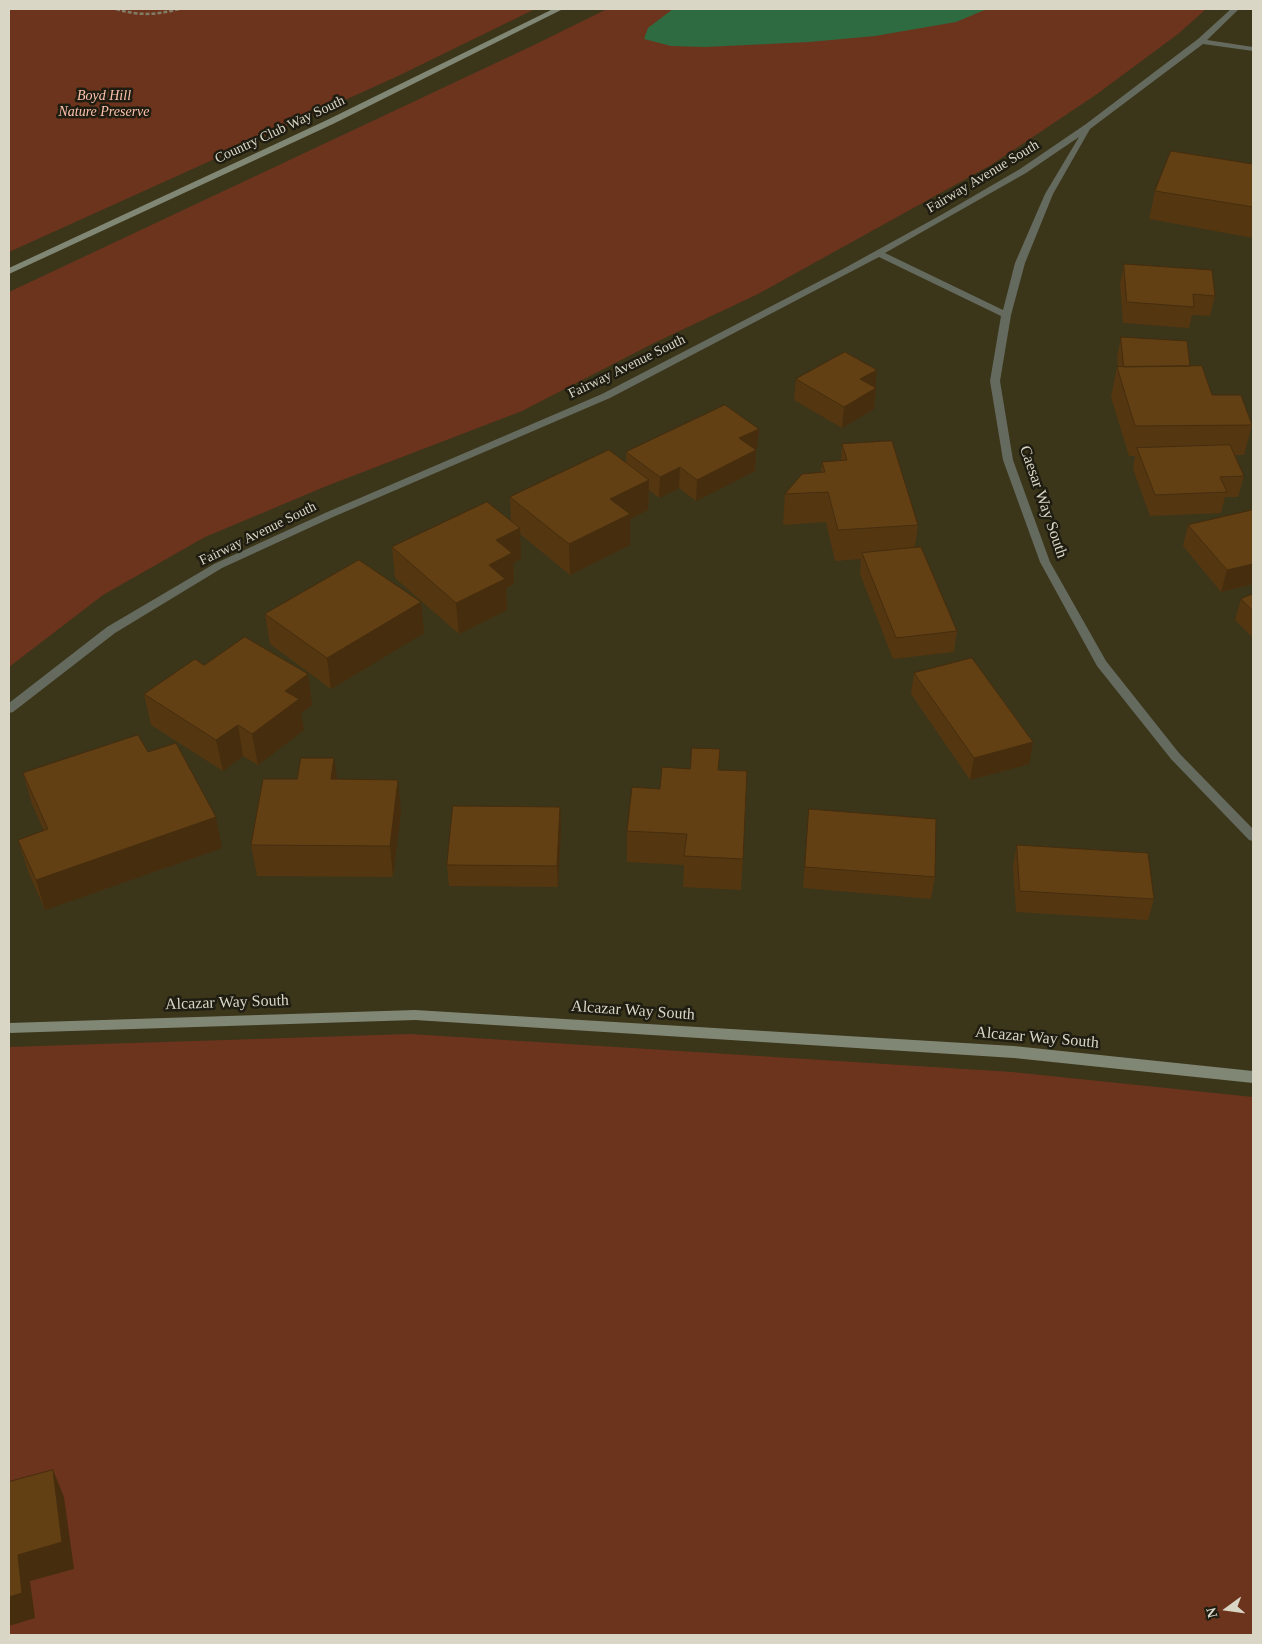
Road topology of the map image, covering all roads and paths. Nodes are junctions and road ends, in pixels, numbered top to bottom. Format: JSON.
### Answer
{"nodes":[{"id":1,"x":116,"y":9,"type":"edge"},
{"id":2,"x":179,"y":9,"type":"edge"},
{"id":3,"x":560,"y":9,"type":"edge"},
{"id":4,"x":1235,"y":9,"type":"edge"},
{"id":5,"x":1201,"y":41,"type":"junction"},
{"id":6,"x":1253,"y":49,"type":"edge"},
{"id":7,"x":1090,"y":126,"type":"junction"},
{"id":8,"x":878,"y":253,"type":"junction"},
{"id":9,"x":9,"y":271,"type":"edge"},
{"id":10,"x":1006,"y":314,"type":"junction"},
{"id":11,"x":9,"y":709,"type":"edge"},
{"id":12,"x":1253,"y":838,"type":"edge"},
{"id":13,"x":9,"y":1028,"type":"edge"},
{"id":14,"x":1253,"y":1077,"type":"edge"}],
"edges":[{"from":1,"to":2,"type":"path"},
{"from":3,"to":9,"type":"street","name":"Country Club Way South"},
{"from":4,"to":5,"type":"street","name":"Fairway Avenue South"},
{"from":5,"to":6,"type":"street"},
{"from":5,"to":7,"type":"street","name":"Fairway Avenue South"},
{"from":7,"to":8,"type":"street","name":"Fairway Avenue South"},
{"from":7,"to":10,"type":"street","name":"Caesar Way South"},
{"from":8,"to":10,"type":"street"},
{"from":8,"to":11,"type":"street","name":"Fairway Avenue South"},
{"from":10,"to":12,"type":"street","name":"Caesar Way South"},
{"from":13,"to":14,"type":"street","name":"Alcazar Way South"}]}
